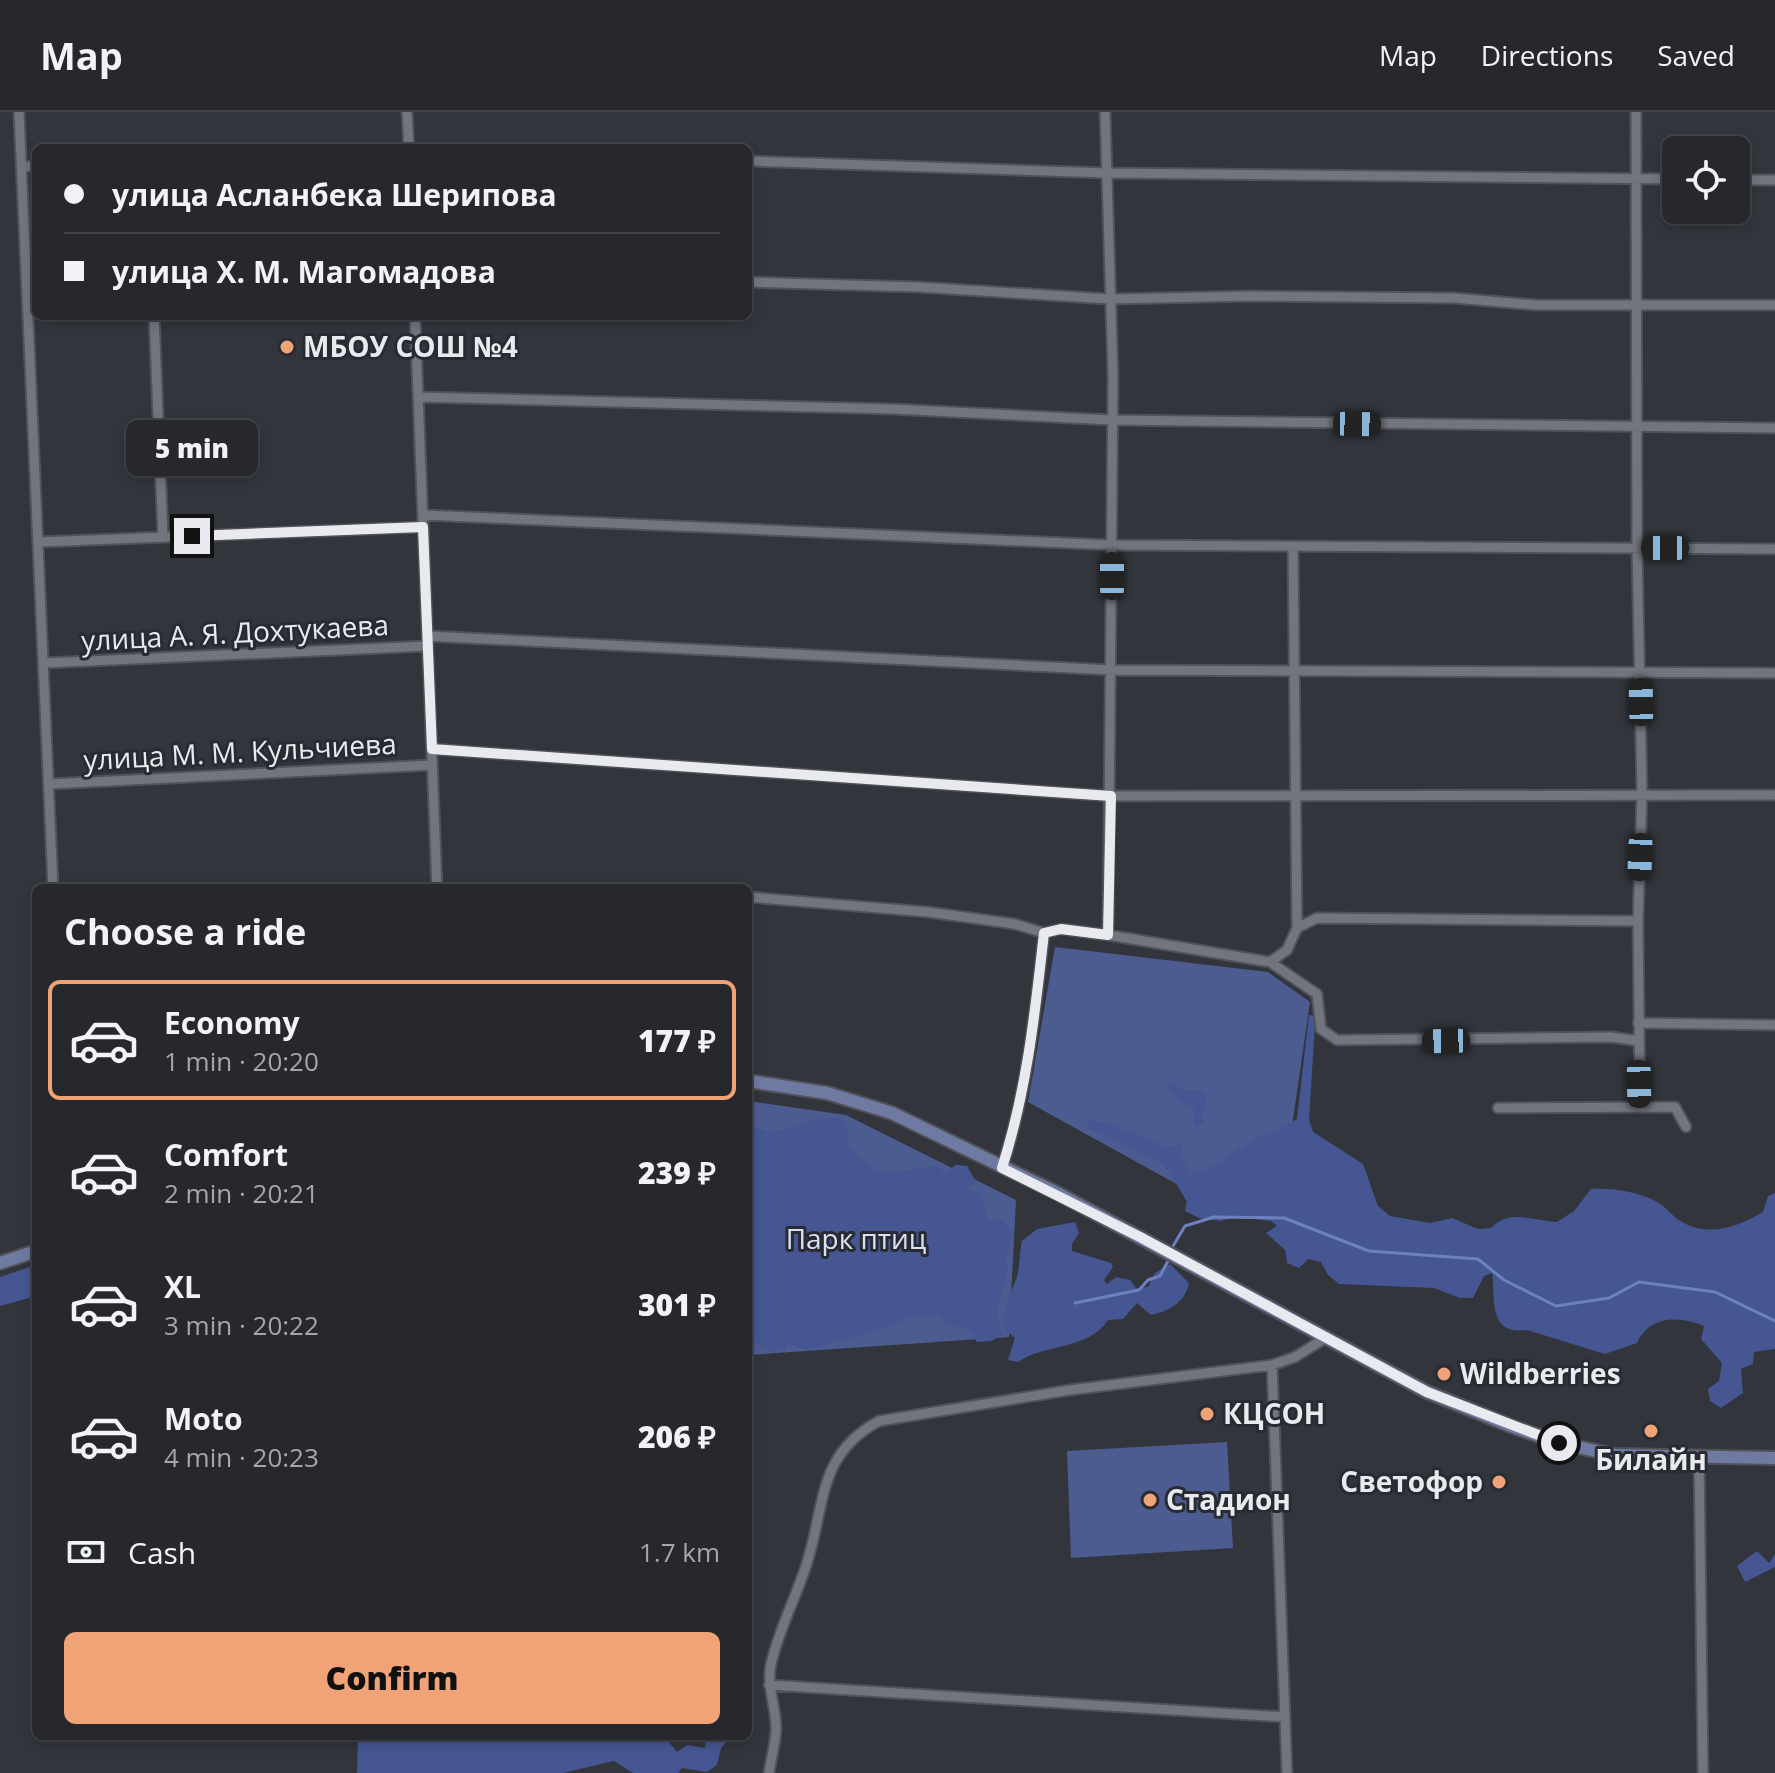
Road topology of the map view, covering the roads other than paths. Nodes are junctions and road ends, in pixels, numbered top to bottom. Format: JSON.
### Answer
{"nodes":[{"id":1,"x":19,"y":112,"type":"edge"},
{"id":2,"x":407,"y":112,"type":"edge"},
{"id":3,"x":1105,"y":112,"type":"edge"},
{"id":4,"x":1636,"y":112,"type":"edge"},
{"id":5,"x":409,"y":144,"type":"edge"},
{"id":6,"x":752,"y":161,"type":"edge"},
{"id":7,"x":32,"y":166,"type":"edge"},
{"id":8,"x":22,"y":167,"type":"junction"},
{"id":9,"x":1107,"y":173,"type":"junction"},
{"id":10,"x":1637,"y":179,"type":"junction"},
{"id":11,"x":1662,"y":179,"type":"edge"},
{"id":12,"x":1750,"y":180,"type":"edge"},
{"id":13,"x":1775,"y":180,"type":"edge"},
{"id":14,"x":752,"y":282,"type":"edge"},
{"id":15,"x":1110,"y":299,"type":"junction"},
{"id":16,"x":1637,"y":305,"type":"junction"},
{"id":17,"x":1775,"y":305,"type":"edge"},
{"id":18,"x":154,"y":320,"type":"edge"},
{"id":19,"x":415,"y":320,"type":"edge"},
{"id":20,"x":418,"y":397,"type":"junction"},
{"id":21,"x":1112,"y":420,"type":"junction"},
{"id":22,"x":1636,"y":428,"type":"junction"},
{"id":23,"x":1775,"y":428,"type":"edge"},
{"id":24,"x":423,"y":515,"type":"junction"},
{"id":25,"x":423,"y":527,"type":"junction"},
{"id":26,"x":163,"y":537,"type":"junction"},
{"id":27,"x":39,"y":542,"type":"junction"},
{"id":28,"x":1112,"y":545,"type":"junction"},
{"id":29,"x":1293,"y":546,"type":"junction"},
{"id":30,"x":1637,"y":548,"type":"junction"},
{"id":31,"x":1775,"y":549,"type":"edge"},
{"id":32,"x":428,"y":641,"type":"junction"},
{"id":33,"x":44,"y":663,"type":"junction"},
{"id":34,"x":1112,"y":670,"type":"junction"},
{"id":35,"x":1295,"y":671,"type":"junction"},
{"id":36,"x":1640,"y":671,"type":"junction"},
{"id":37,"x":1775,"y":673,"type":"edge"},
{"id":38,"x":432,"y":749,"type":"junction"},
{"id":39,"x":432,"y":765,"type":"junction"},
{"id":40,"x":50,"y":784,"type":"junction"},
{"id":41,"x":1642,"y":793,"type":"junction"},
{"id":42,"x":1298,"y":794,"type":"junction"},
{"id":43,"x":1775,"y":795,"type":"edge"},
{"id":44,"x":1111,"y":796,"type":"junction"},
{"id":45,"x":53,"y":884,"type":"edge"},
{"id":46,"x":437,"y":884,"type":"edge"},
{"id":47,"x":752,"y":897,"type":"edge"},
{"id":48,"x":1638,"y":921,"type":"junction"},
{"id":49,"x":1297,"y":928,"type":"junction"},
{"id":50,"x":1044,"y":933,"type":"junction"},
{"id":51,"x":1108,"y":935,"type":"junction"},
{"id":52,"x":1270,"y":962,"type":"junction"},
{"id":53,"x":1638,"y":1023,"type":"junction"},
{"id":54,"x":1775,"y":1025,"type":"edge"},
{"id":55,"x":1639,"y":1041,"type":"junction"},
{"id":56,"x":752,"y":1082,"type":"edge"},
{"id":57,"x":1640,"y":1106,"type":"junction"},
{"id":58,"x":1498,"y":1108,"type":"dead end"},
{"id":59,"x":1686,"y":1127,"type":"dead end"},
{"id":60,"x":1002,"y":1168,"type":"junction"},
{"id":61,"x":32,"y":1252,"type":"edge"},
{"id":62,"x":0,"y":1263,"type":"edge"},
{"id":63,"x":1327,"y":1337,"type":"junction"},
{"id":64,"x":1272,"y":1365,"type":"junction"},
{"id":65,"x":1699,"y":1456,"type":"junction"},
{"id":66,"x":1775,"y":1458,"type":"edge"},
{"id":67,"x":769,"y":1685,"type":"junction"},
{"id":68,"x":1285,"y":1717,"type":"junction"},
{"id":69,"x":769,"y":1773,"type":"edge"},
{"id":70,"x":1287,"y":1773,"type":"edge"},
{"id":71,"x":1703,"y":1773,"type":"edge"}],
"edges":[{"from":1,"to":8,"type":"street"},
{"from":2,"to":5,"type":"street"},
{"from":3,"to":9,"type":"street"},
{"from":4,"to":10,"type":"street"},
{"from":6,"to":9,"type":"street"},
{"from":7,"to":8,"type":"street"},
{"from":8,"to":27,"type":"street"},
{"from":9,"to":10,"type":"street"},
{"from":9,"to":15,"type":"street"},
{"from":10,"to":11,"type":"street"},
{"from":10,"to":16,"type":"street"},
{"from":12,"to":13,"type":"street"},
{"from":14,"to":15,"type":"street"},
{"from":15,"to":16,"type":"street"},
{"from":15,"to":21,"type":"street"},
{"from":16,"to":17,"type":"street"},
{"from":16,"to":22,"type":"street"},
{"from":18,"to":26,"type":"street"},
{"from":19,"to":20,"type":"street"},
{"from":20,"to":21,"type":"street"},
{"from":20,"to":24,"type":"street"},
{"from":21,"to":22,"type":"street"},
{"from":21,"to":28,"type":"street"},
{"from":22,"to":23,"type":"street"},
{"from":22,"to":30,"type":"street"},
{"from":24,"to":25,"type":"street"},
{"from":24,"to":28,"type":"street"},
{"from":25,"to":26,"type":"street"},
{"from":25,"to":32,"type":"street"},
{"from":26,"to":27,"type":"street"},
{"from":27,"to":33,"type":"street"},
{"from":28,"to":29,"type":"street"},
{"from":28,"to":34,"type":"street"},
{"from":29,"to":30,"type":"street"},
{"from":29,"to":35,"type":"street"},
{"from":30,"to":31,"type":"street"},
{"from":30,"to":36,"type":"street"},
{"from":32,"to":33,"type":"street","name":"улица А. Я. Дохтукаева"},
{"from":32,"to":34,"type":"street","name":"улица А. Я. Дохтукаева"},
{"from":32,"to":38,"type":"street"},
{"from":33,"to":40,"type":"street"},
{"from":34,"to":35,"type":"street","name":"улица А. Я. Дохтукаева"},
{"from":34,"to":44,"type":"street"},
{"from":35,"to":36,"type":"street","name":"улица А. Я. Дохтукаева"},
{"from":35,"to":42,"type":"street"},
{"from":36,"to":37,"type":"street","name":"улица А. Я. Дохтукаева"},
{"from":36,"to":41,"type":"street"},
{"from":38,"to":39,"type":"street"},
{"from":38,"to":44,"type":"street"},
{"from":39,"to":40,"type":"street","name":"улица М. М. Кульчиева"},
{"from":39,"to":46,"type":"street"},
{"from":40,"to":45,"type":"street"},
{"from":41,"to":42,"type":"street"},
{"from":41,"to":43,"type":"street"},
{"from":41,"to":48,"type":"street"},
{"from":42,"to":44,"type":"street"},
{"from":42,"to":49,"type":"street"},
{"from":44,"to":51,"type":"street"},
{"from":47,"to":50,"type":"street"},
{"from":48,"to":49,"type":"street"},
{"from":48,"to":53,"type":"street"},
{"from":49,"to":52,"type":"street"},
{"from":50,"to":51,"type":"street"},
{"from":50,"to":60,"type":"street"},
{"from":51,"to":52,"type":"street"},
{"from":52,"to":55,"type":"street"},
{"from":53,"to":54,"type":"street"},
{"from":53,"to":55,"type":"street"},
{"from":55,"to":57,"type":"street"},
{"from":56,"to":60,"type":"main road"},
{"from":57,"to":58,"type":"street"},
{"from":57,"to":59,"type":"street"},
{"from":60,"to":63,"type":"main road"},
{"from":61,"to":62,"type":"main road"},
{"from":63,"to":64,"type":"street"},
{"from":63,"to":65,"type":"main road"},
{"from":64,"to":67,"type":"street"},
{"from":64,"to":68,"type":"street"},
{"from":65,"to":66,"type":"main road"},
{"from":65,"to":71,"type":"street"},
{"from":67,"to":68,"type":"street"},
{"from":67,"to":69,"type":"street"},
{"from":68,"to":70,"type":"street"}]}
